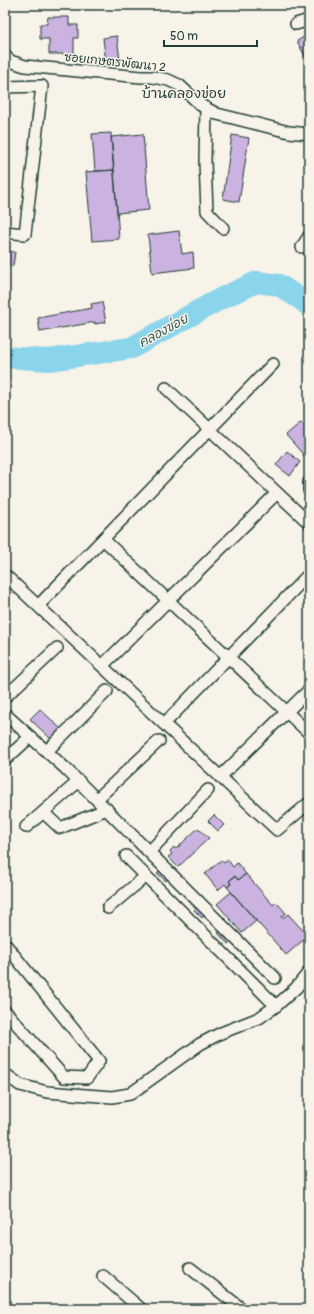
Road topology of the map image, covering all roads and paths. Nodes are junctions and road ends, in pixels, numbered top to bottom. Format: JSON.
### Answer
{"nodes":[{"id":1,"x":309,"y":20,"type":"edge"},
{"id":2,"x":296,"y":24,"type":"dead end"},
{"id":3,"x":5,"y":56,"type":"edge"},
{"id":4,"x":5,"y":87,"type":"edge"},
{"id":5,"x":206,"y":108,"type":"junction"},
{"id":6,"x":309,"y":134,"type":"edge"},
{"id":7,"x":223,"y":228,"type":"dead end"},
{"id":8,"x":5,"y":232,"type":"edge"},
{"id":9,"x":309,"y":236,"type":"edge"},
{"id":10,"x":302,"y":247,"type":"dead end"},
{"id":11,"x":273,"y":364,"type":"dead end"},
{"id":12,"x":166,"y":388,"type":"dead end"},
{"id":13,"x":209,"y":429,"type":"junction"},
{"id":14,"x":309,"y":482,"type":"edge"},
{"id":15,"x":309,"y":490,"type":"edge"},
{"id":16,"x":277,"y":493,"type":"junction"},
{"id":17,"x":309,"y":523,"type":"edge"},
{"id":18,"x":103,"y":539,"type":"junction"},
{"id":19,"x":309,"y":574,"type":"edge"},
{"id":20,"x":5,"y":575,"type":"edge"},
{"id":21,"x":168,"y":601,"type":"junction"},
{"id":22,"x":38,"y":606,"type":"junction"},
{"id":23,"x":57,"y":648,"type":"dead end"},
{"id":24,"x":229,"y":658,"type":"junction"},
{"id":25,"x":102,"y":666,"type":"junction"},
{"id":26,"x":309,"y":690,"type":"edge"},
{"id":27,"x":107,"y":691,"type":"dead end"},
{"id":28,"x":5,"y":697,"type":"edge"},
{"id":29,"x":286,"y":712,"type":"junction"},
{"id":30,"x":5,"y":714,"type":"edge"},
{"id":31,"x":164,"y":724,"type":"junction"},
{"id":32,"x":309,"y":733,"type":"edge"},
{"id":33,"x":30,"y":737,"type":"junction"},
{"id":34,"x":159,"y":741,"type":"dead end"},
{"id":35,"x":47,"y":751,"type":"junction"},
{"id":36,"x":5,"y":760,"type":"edge"},
{"id":37,"x":220,"y":777,"type":"junction"},
{"id":38,"x":79,"y":782,"type":"junction"},
{"id":39,"x":208,"y":790,"type":"dead end"},
{"id":40,"x":97,"y":800,"type":"junction"},
{"id":41,"x":309,"y":802,"type":"edge"},
{"id":42,"x":108,"y":809,"type":"junction"},
{"id":43,"x":43,"y":812,"type":"junction"},
{"id":44,"x":26,"y":827,"type":"dead end"},
{"id":45,"x":150,"y":851,"type":"junction"},
{"id":46,"x":126,"y":856,"type":"dead end"},
{"id":47,"x":146,"y":876,"type":"junction"},
{"id":48,"x":108,"y":908,"type":"dead end"},
{"id":49,"x":5,"y":944,"type":"edge"},
{"id":50,"x":309,"y":972,"type":"edge"},
{"id":51,"x":275,"y":978,"type":"dead end"},
{"id":52,"x":276,"y":1006,"type":"junction"},
{"id":53,"x":5,"y":1011,"type":"edge"},
{"id":54,"x":5,"y":1074,"type":"edge"},
{"id":55,"x":190,"y":1268,"type":"dead end"},
{"id":56,"x":104,"y":1276,"type":"dead end"},
{"id":57,"x":142,"y":1309,"type":"edge"},
{"id":58,"x":242,"y":1309,"type":"edge"}],
"edges":[{"from":1,"to":2,"type":"street"},
{"from":3,"to":5,"type":"street","name":"ซอยเกษตรพัฒนา 2"},
{"from":4,"to":8,"type":"street"},
{"from":5,"to":6,"type":"street","name":"ซอยเกษตรพัฒนา 2"},
{"from":5,"to":7,"type":"street"},
{"from":9,"to":10,"type":"street"},
{"from":11,"to":13,"type":"street"},
{"from":12,"to":13,"type":"street"},
{"from":13,"to":16,"type":"street"},
{"from":13,"to":18,"type":"street"},
{"from":14,"to":15,"type":"street"},
{"from":16,"to":17,"type":"street"},
{"from":16,"to":21,"type":"street"},
{"from":18,"to":21,"type":"street"},
{"from":18,"to":22,"type":"street"},
{"from":19,"to":24,"type":"street"},
{"from":20,"to":22,"type":"street"},
{"from":21,"to":24,"type":"street"},
{"from":21,"to":25,"type":"street"},
{"from":22,"to":25,"type":"street"},
{"from":23,"to":28,"type":"street"},
{"from":24,"to":29,"type":"street"},
{"from":24,"to":31,"type":"street"},
{"from":25,"to":31,"type":"street"},
{"from":26,"to":29,"type":"street"},
{"from":27,"to":35,"type":"street"},
{"from":29,"to":32,"type":"street"},
{"from":29,"to":37,"type":"street"},
{"from":30,"to":33,"type":"street"},
{"from":31,"to":37,"type":"street"},
{"from":33,"to":35,"type":"street"},
{"from":33,"to":36,"type":"street"},
{"from":34,"to":40,"type":"street"},
{"from":35,"to":38,"type":"street"},
{"from":37,"to":41,"type":"street"},
{"from":38,"to":40,"type":"street"},
{"from":38,"to":43,"type":"street"},
{"from":39,"to":45,"type":"street"},
{"from":40,"to":42,"type":"street"},
{"from":42,"to":43,"type":"street"},
{"from":42,"to":45,"type":"street"},
{"from":43,"to":44,"type":"street"},
{"from":45,"to":51,"type":"street"},
{"from":46,"to":47,"type":"street"},
{"from":47,"to":48,"type":"street"},
{"from":47,"to":52,"type":"street"},
{"from":49,"to":53,"type":"street"},
{"from":50,"to":52,"type":"street"},
{"from":52,"to":54,"type":"street"},
{"from":55,"to":58,"type":"street"},
{"from":56,"to":57,"type":"street"}]}
